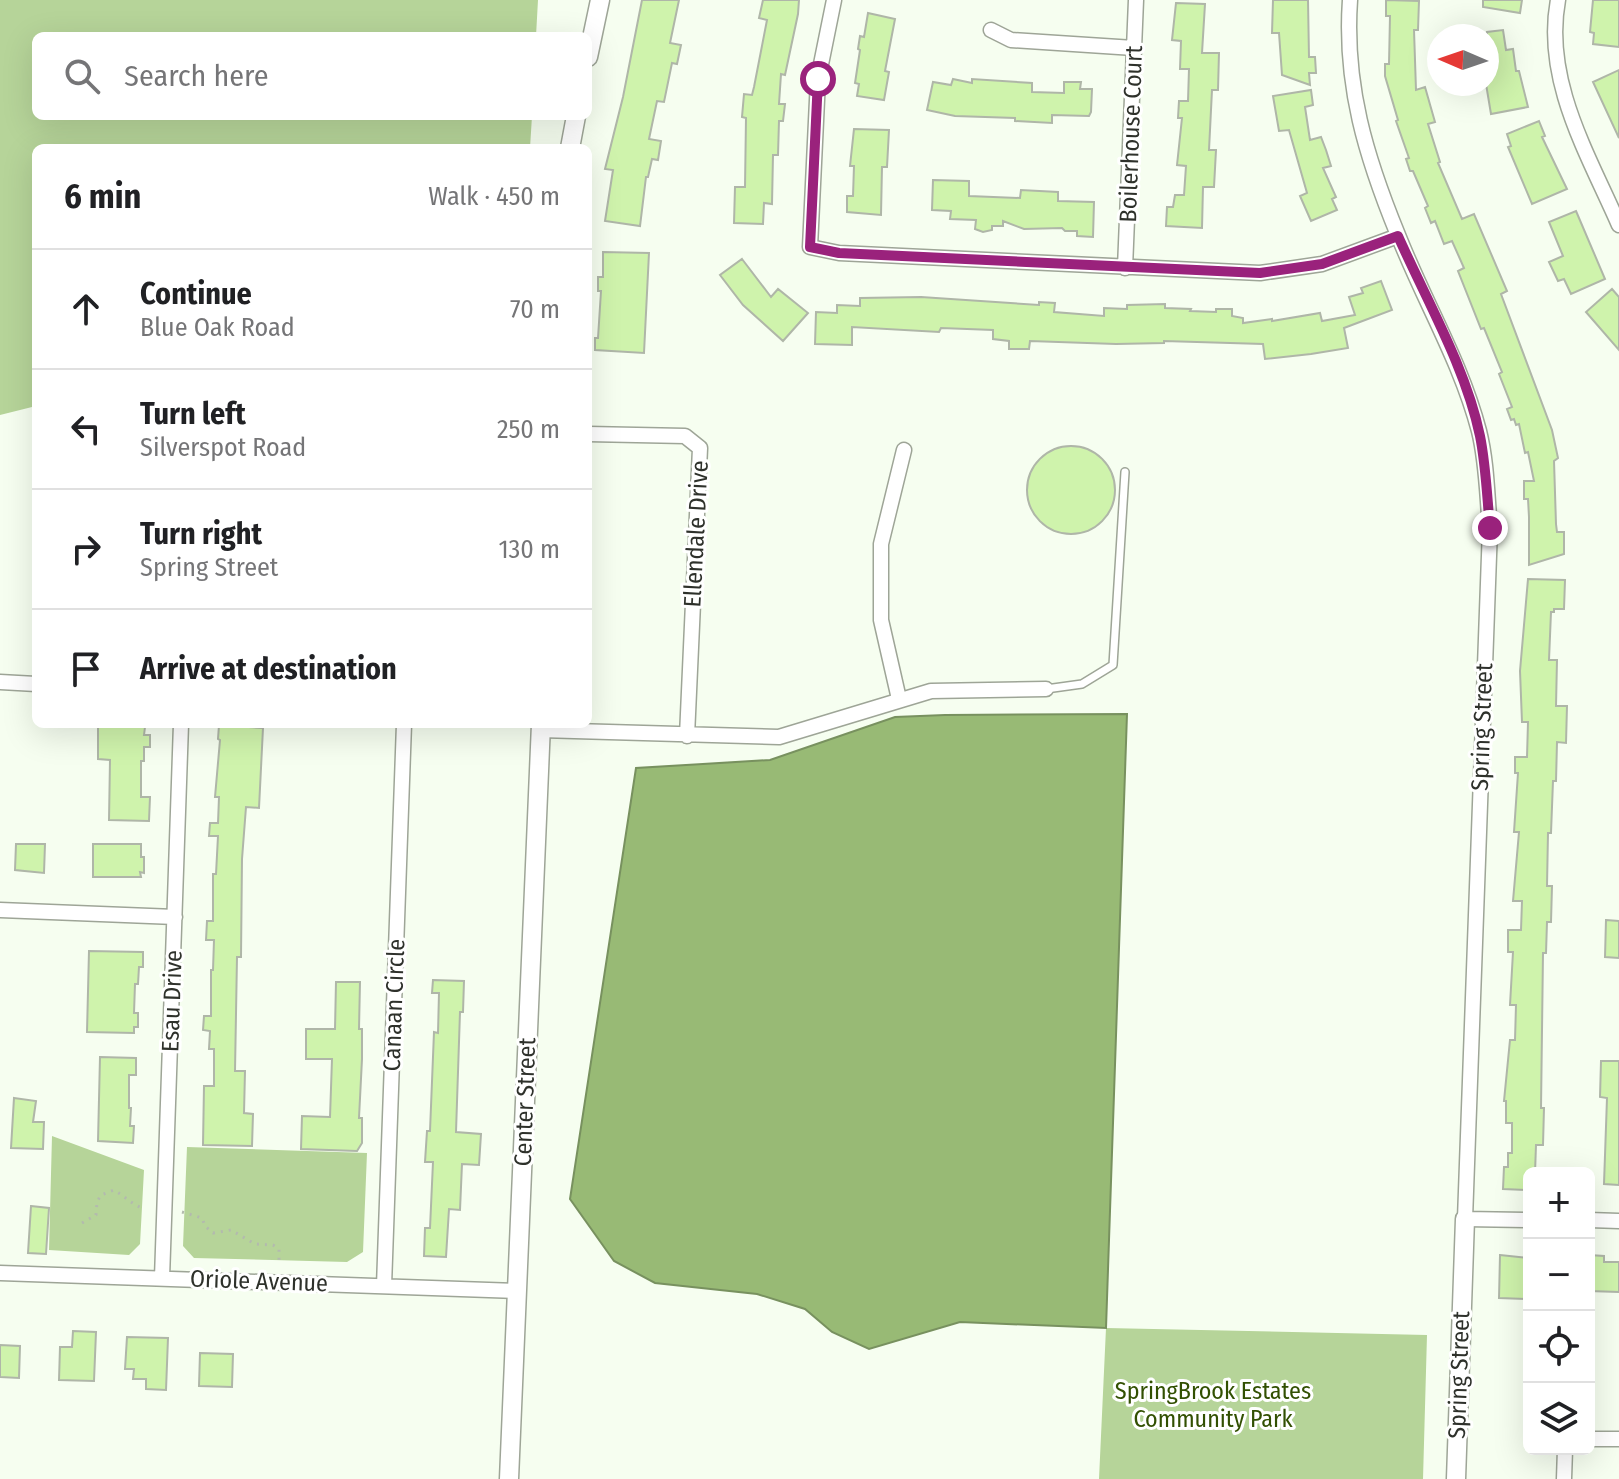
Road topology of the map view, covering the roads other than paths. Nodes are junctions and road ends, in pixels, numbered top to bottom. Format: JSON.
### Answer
{"nodes":[{"id":1,"x":600,"y":0,"type":"edge"},
{"id":2,"x":834,"y":0,"type":"edge"},
{"id":3,"x":1136,"y":0,"type":"edge"},
{"id":4,"x":1350,"y":0,"type":"edge"},
{"id":5,"x":1558,"y":0,"type":"edge"},
{"id":6,"x":991,"y":30,"type":"dead end"},
{"id":7,"x":592,"y":38,"type":"edge"},
{"id":8,"x":1134,"y":48,"type":"junction"},
{"id":9,"x":575,"y":120,"type":"edge"},
{"id":10,"x":571,"y":144,"type":"edge"},
{"id":11,"x":1619,"y":225,"type":"edge"},
{"id":12,"x":1398,"y":236,"type":"junction"},
{"id":13,"x":1125,"y":268,"type":"junction"},
{"id":14,"x":592,"y":434,"type":"edge"},
{"id":15,"x":904,"y":450,"type":"dead end"},
{"id":16,"x":1125,"y":472,"type":"dead end"},
{"id":17,"x":0,"y":682,"type":"edge"},
{"id":18,"x":32,"y":684,"type":"edge"},
{"id":19,"x":1046,"y":689,"type":"joint"},
{"id":20,"x":899,"y":699,"type":"junction"},
{"id":21,"x":181,"y":728,"type":"edge"},
{"id":22,"x":404,"y":728,"type":"edge"},
{"id":23,"x":540,"y":728,"type":"edge"},
{"id":24,"x":556,"y":728,"type":"edge"},
{"id":25,"x":687,"y":736,"type":"junction"},
{"id":26,"x":0,"y":910,"type":"edge"},
{"id":27,"x":175,"y":917,"type":"junction"},
{"id":28,"x":1465,"y":1219,"type":"junction"},
{"id":29,"x":1523,"y":1220,"type":"edge"},
{"id":30,"x":1595,"y":1220,"type":"edge"},
{"id":31,"x":1619,"y":1221,"type":"edge"},
{"id":32,"x":0,"y":1273,"type":"edge"},
{"id":33,"x":162,"y":1278,"type":"junction"},
{"id":34,"x":384,"y":1286,"type":"junction"},
{"id":35,"x":518,"y":1291,"type":"junction"},
{"id":36,"x":1595,"y":1439,"type":"edge"},
{"id":37,"x":1619,"y":1439,"type":"edge"},
{"id":38,"x":1565,"y":1455,"type":"edge"},
{"id":39,"x":509,"y":1479,"type":"edge"},
{"id":40,"x":1456,"y":1479,"type":"edge"},
{"id":41,"x":1564,"y":1479,"type":"edge"}],
"edges":[{"from":1,"to":7,"type":"street"},
{"from":2,"to":13,"type":"street"},
{"from":3,"to":8,"type":"street","name":"Boilerhouse Court"},
{"from":4,"to":12,"type":"street","name":"Spring Street"},
{"from":5,"to":11,"type":"street"},
{"from":6,"to":8,"type":"street"},
{"from":8,"to":13,"type":"street","name":"Boilerhouse Court"},
{"from":9,"to":10,"type":"street"},
{"from":12,"to":13,"type":"street"},
{"from":12,"to":28,"type":"street","name":"Spring Street"},
{"from":14,"to":25,"type":"street","name":"Ellendale Drive"},
{"from":15,"to":20,"type":"street"},
{"from":16,"to":19,"type":"lane"},
{"from":17,"to":18,"type":"street"},
{"from":19,"to":20,"type":"street"},
{"from":20,"to":25,"type":"street"},
{"from":21,"to":27,"type":"street","name":"Esau Drive"},
{"from":22,"to":34,"type":"street","name":"Canaan Circle"},
{"from":23,"to":35,"type":"street","name":"Center Street"},
{"from":24,"to":25,"type":"street"},
{"from":26,"to":27,"type":"street"},
{"from":27,"to":33,"type":"street","name":"Esau Drive"},
{"from":28,"to":29,"type":"street"},
{"from":28,"to":40,"type":"street","name":"Spring Street"},
{"from":30,"to":31,"type":"street"},
{"from":32,"to":33,"type":"street","name":"Oriole Avenue"},
{"from":33,"to":34,"type":"street","name":"Oriole Avenue"},
{"from":34,"to":35,"type":"street","name":"Oriole Avenue"},
{"from":35,"to":39,"type":"street","name":"Center Street"},
{"from":36,"to":37,"type":"street"},
{"from":38,"to":41,"type":"street"}]}
